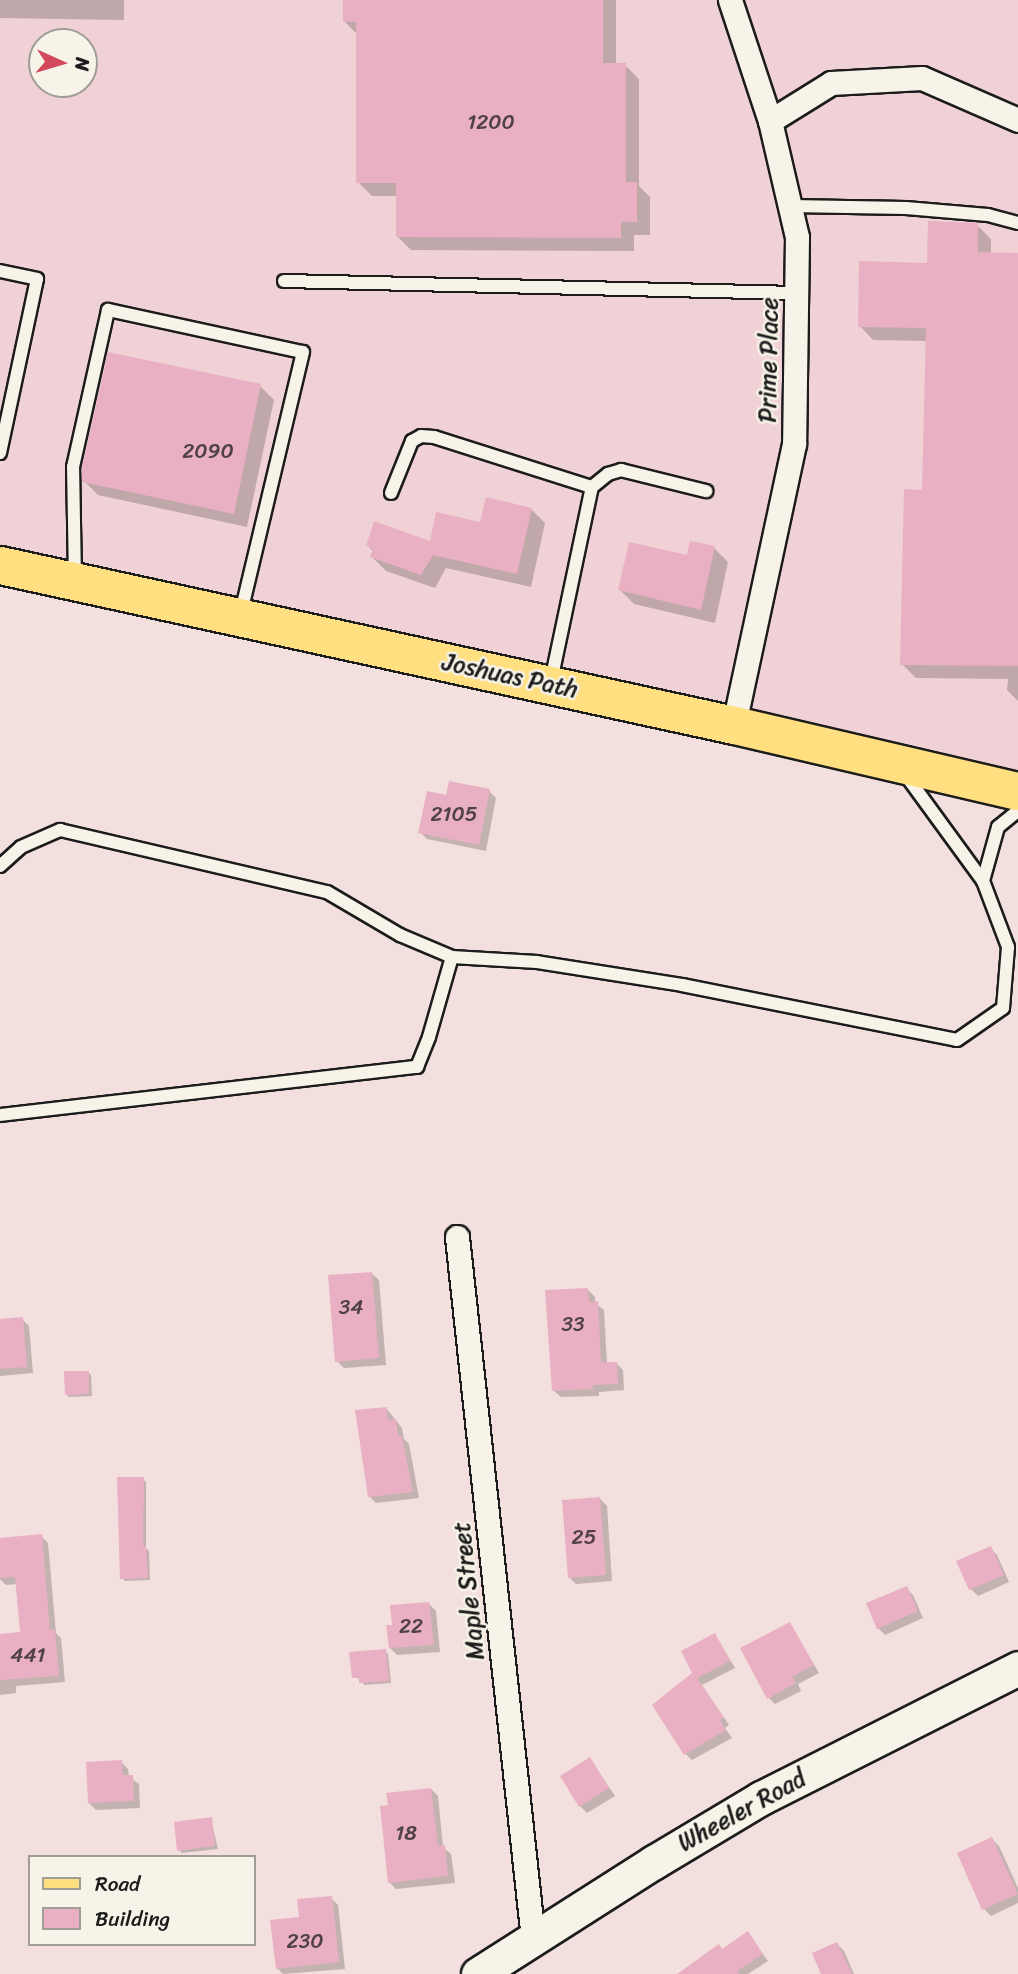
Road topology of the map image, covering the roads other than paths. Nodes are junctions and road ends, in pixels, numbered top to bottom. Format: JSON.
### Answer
{"nodes":[{"id":1,"x":730,"y":0,"type":"edge"},
{"id":2,"x":1018,"y":120,"type":"edge"},
{"id":3,"x":770,"y":121,"type":"junction"},
{"id":4,"x":790,"y":206,"type":"junction"},
{"id":5,"x":1018,"y":223,"type":"edge"},
{"id":6,"x":0,"y":271,"type":"edge"},
{"id":7,"x":284,"y":281,"type":"dead end"},
{"id":8,"x":796,"y":293,"type":"junction"},
{"id":9,"x":5,"y":407,"type":"edge"},
{"id":10,"x":0,"y":453,"type":"edge"},
{"id":11,"x":592,"y":487,"type":"junction"},
{"id":12,"x":706,"y":491,"type":"dead end"},
{"id":13,"x":391,"y":493,"type":"dead end"},
{"id":14,"x":0,"y":565,"type":"edge"},
{"id":15,"x":75,"y":581,"type":"junction"},
{"id":16,"x":240,"y":617,"type":"junction"},
{"id":17,"x":550,"y":685,"type":"junction"},
{"id":18,"x":734,"y":725,"type":"junction"},
{"id":19,"x":897,"y":762,"type":"junction"},
{"id":20,"x":1018,"y":791,"type":"edge"},
{"id":21,"x":1018,"y":811,"type":"edge"},
{"id":22,"x":0,"y":866,"type":"edge"},
{"id":23,"x":982,"y":881,"type":"junction"},
{"id":24,"x":452,"y":957,"type":"junction"},
{"id":25,"x":0,"y":1115,"type":"edge"},
{"id":26,"x":457,"y":1237,"type":"dead end"},
{"id":27,"x":1018,"y":1668,"type":"edge"},
{"id":28,"x":533,"y":1939,"type":"junction"},
{"id":29,"x":478,"y":1974,"type":"edge"}],
"edges":[{"from":1,"to":3,"type":"street","name":"Prime Place"},
{"from":2,"to":3,"type":"street"},
{"from":3,"to":4,"type":"street","name":"Prime Place"},
{"from":4,"to":5,"type":"lane"},
{"from":4,"to":8,"type":"street","name":"Prime Place"},
{"from":6,"to":9,"type":"lane"},
{"from":7,"to":8,"type":"lane"},
{"from":8,"to":18,"type":"street","name":"Prime Place"},
{"from":9,"to":10,"type":"lane"},
{"from":11,"to":12,"type":"lane"},
{"from":11,"to":13,"type":"lane"},
{"from":11,"to":17,"type":"lane"},
{"from":14,"to":15,"type":"main road","name":"Joshuas Path"},
{"from":15,"to":16,"type":"main road","name":"Joshuas Path"},
{"from":15,"to":16,"type":"lane"},
{"from":16,"to":17,"type":"main road","name":"Joshuas Path"},
{"from":17,"to":18,"type":"main road","name":"Joshuas Path"},
{"from":18,"to":19,"type":"main road","name":"Joshuas Path"},
{"from":19,"to":20,"type":"main road","name":"Joshuas Path"},
{"from":19,"to":23,"type":"lane"},
{"from":21,"to":23,"type":"lane"},
{"from":22,"to":24,"type":"lane"},
{"from":23,"to":24,"type":"lane"},
{"from":24,"to":25,"type":"lane"},
{"from":26,"to":28,"type":"street","name":"Maple Street"},
{"from":27,"to":28,"type":"main road","name":"Wheeler Road"},
{"from":28,"to":29,"type":"main road","name":"Wheeler Road"}]}
